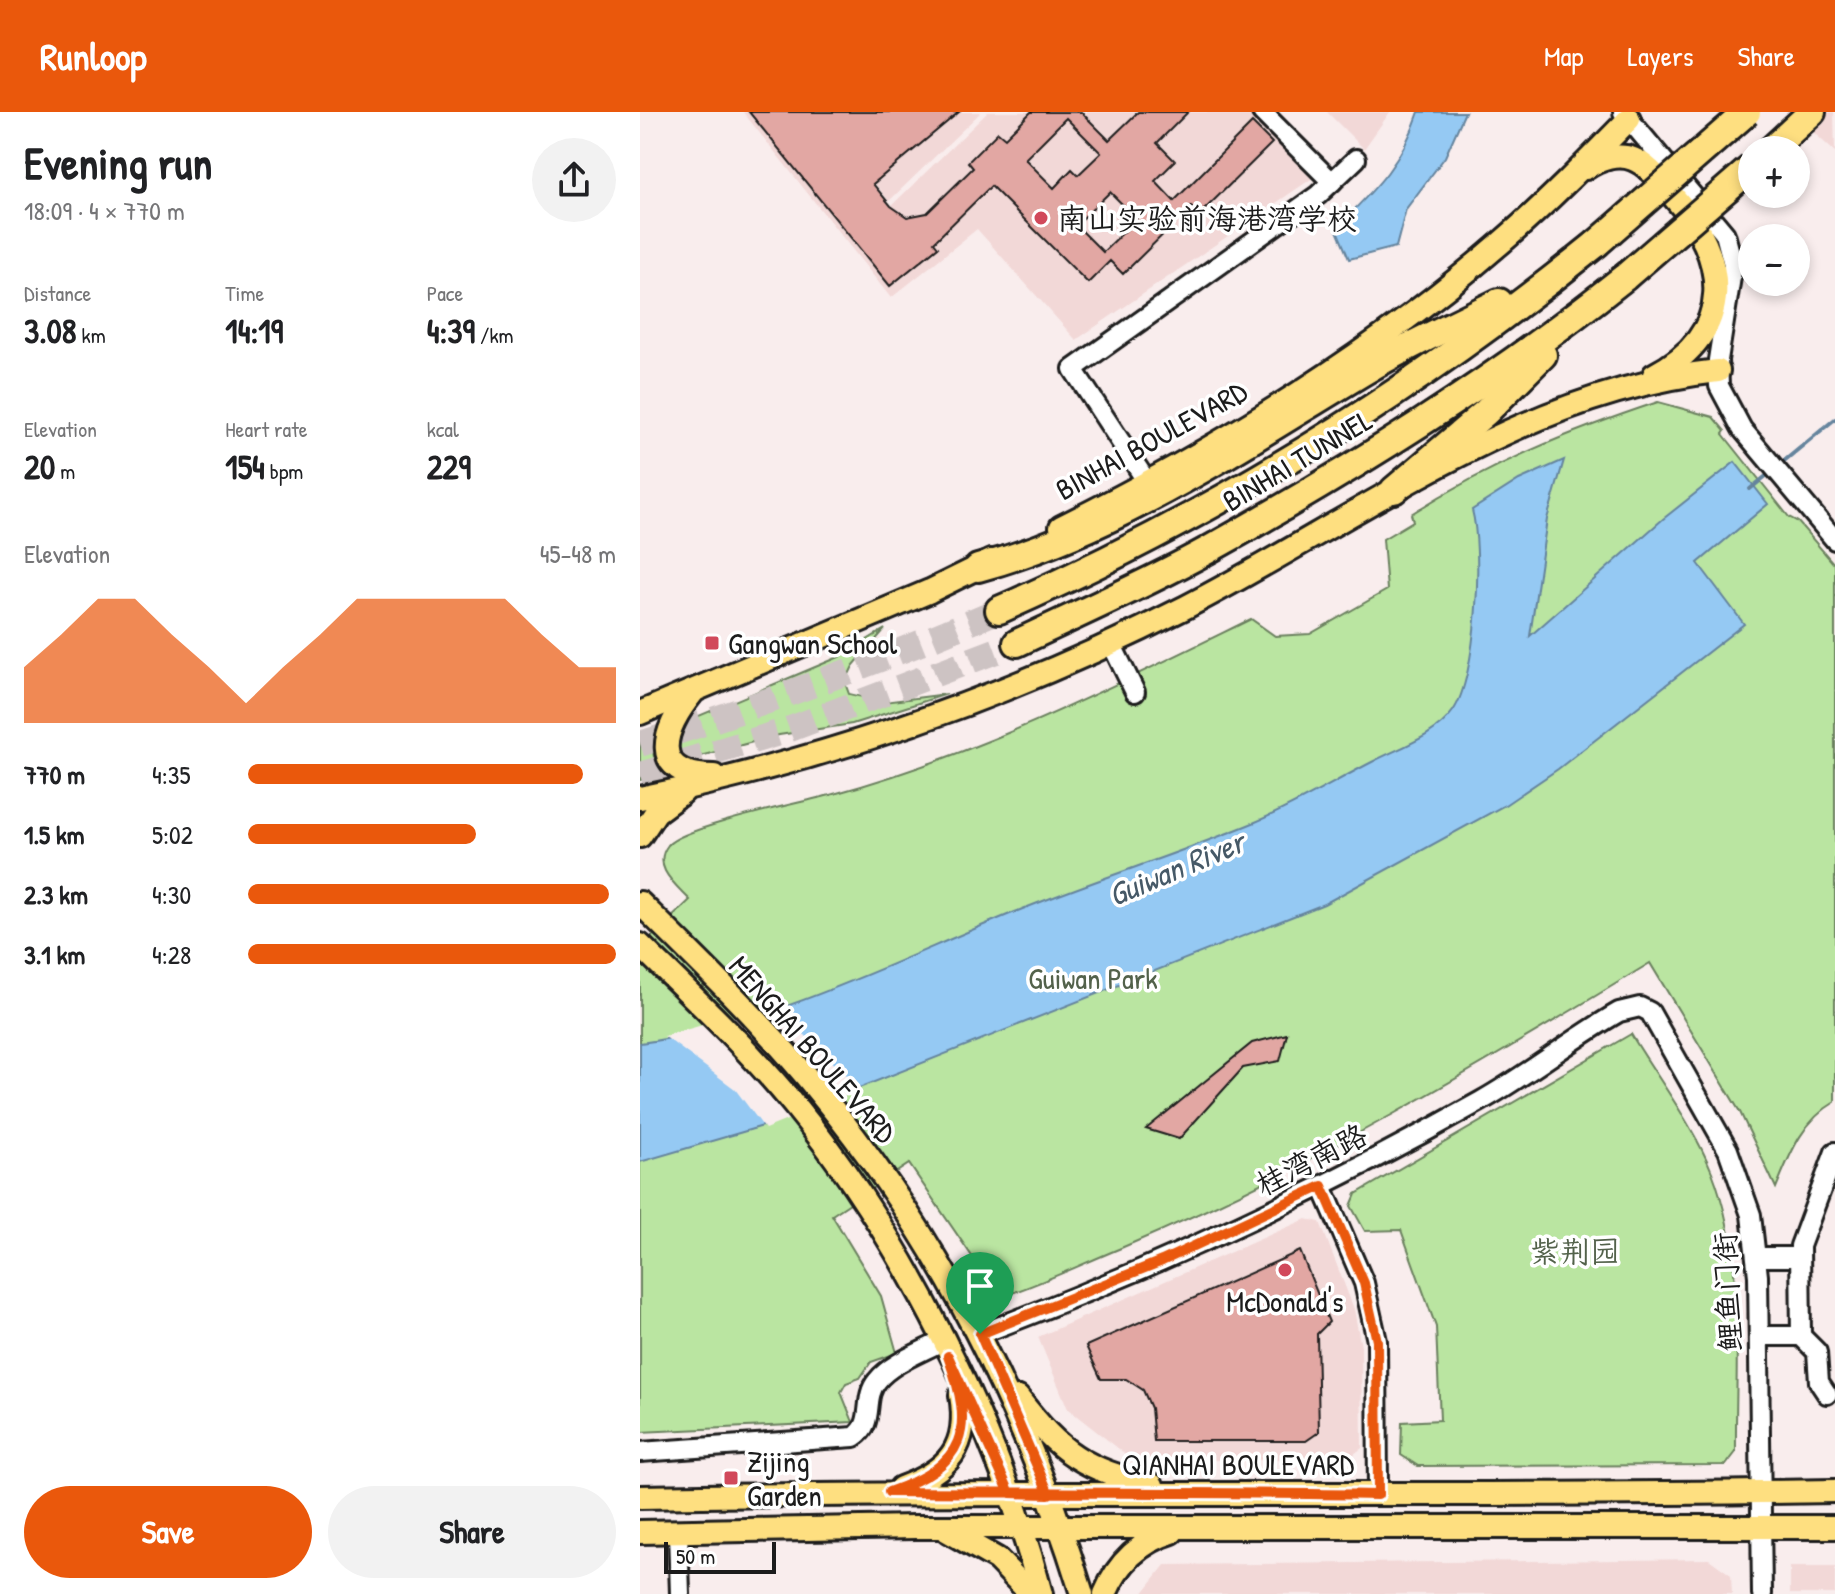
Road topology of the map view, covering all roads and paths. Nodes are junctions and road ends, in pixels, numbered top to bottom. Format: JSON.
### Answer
{"nodes":[{"id":1,"x":1262,"y":112,"type":"edge"},
{"id":2,"x":1747,"y":112,"type":"edge"},
{"id":3,"x":1812,"y":112,"type":"edge"},
{"id":4,"x":1626,"y":116,"type":"edge"},
{"id":5,"x":1786,"y":136,"type":"edge"},
{"id":6,"x":1356,"y":159,"type":"dead end"},
{"id":7,"x":1569,"y":179,"type":"junction"},
{"id":8,"x":1738,"y":179,"type":"edge"},
{"id":9,"x":1332,"y":182,"type":"junction"},
{"id":10,"x":1563,"y":270,"type":"junction"},
{"id":11,"x":1592,"y":303,"type":"junction"},
{"id":12,"x":1718,"y":371,"type":"junction"},
{"id":13,"x":1628,"y":388,"type":"junction"},
{"id":14,"x":1147,"y":482,"type":"junction"},
{"id":15,"x":1394,"y":490,"type":"junction"},
{"id":16,"x":1835,"y":540,"type":"edge"},
{"id":17,"x":978,"y":568,"type":"junction"},
{"id":18,"x":999,"y":610,"type":"tunnel mouth"},
{"id":19,"x":1017,"y":643,"type":"tunnel mouth"},
{"id":20,"x":1111,"y":643,"type":"junction"},
{"id":21,"x":693,"y":692,"type":"junction"},
{"id":22,"x":1135,"y":692,"type":"dead end"},
{"id":23,"x":640,"y":713,"type":"edge"},
{"id":24,"x":733,"y":776,"type":"junction"},
{"id":25,"x":697,"y":786,"type":"junction"},
{"id":26,"x":640,"y":798,"type":"edge"},
{"id":27,"x":640,"y":836,"type":"edge"},
{"id":28,"x":642,"y":905,"type":"edge"},
{"id":29,"x":640,"y":945,"type":"edge"},
{"id":30,"x":1650,"y":1012,"type":"joint"},
{"id":31,"x":1835,"y":1152,"type":"edge"},
{"id":32,"x":1322,"y":1186,"type":"junction"},
{"id":33,"x":1757,"y":1257,"type":"junction"},
{"id":34,"x":1800,"y":1257,"type":"junction"},
{"id":35,"x":980,"y":1334,"type":"junction"},
{"id":36,"x":1759,"y":1336,"type":"junction"},
{"id":37,"x":1801,"y":1336,"type":"junction"},
{"id":38,"x":945,"y":1348,"type":"junction"},
{"id":39,"x":999,"y":1373,"type":"junction"},
{"id":40,"x":1827,"y":1394,"type":"dead end"},
{"id":41,"x":640,"y":1452,"type":"edge"},
{"id":42,"x":1835,"y":1491,"type":"edge"},
{"id":43,"x":889,"y":1492,"type":"junction"},
{"id":44,"x":1185,"y":1492,"type":"junction"},
{"id":45,"x":1761,"y":1492,"type":"junction"},
{"id":46,"x":1010,"y":1493,"type":"junction"},
{"id":47,"x":1049,"y":1494,"type":"junction"},
{"id":48,"x":1378,"y":1495,"type":"junction"},
{"id":49,"x":640,"y":1497,"type":"edge"},
{"id":50,"x":915,"y":1527,"type":"junction"},
{"id":51,"x":1188,"y":1527,"type":"junction"},
{"id":52,"x":1835,"y":1527,"type":"edge"},
{"id":53,"x":1023,"y":1528,"type":"junction"},
{"id":54,"x":1062,"y":1528,"type":"junction"},
{"id":55,"x":1761,"y":1528,"type":"junction"},
{"id":56,"x":640,"y":1532,"type":"edge"},
{"id":57,"x":678,"y":1532,"type":"junction"},
{"id":58,"x":680,"y":1594,"type":"edge"},
{"id":59,"x":1031,"y":1594,"type":"edge"},
{"id":60,"x":1041,"y":1594,"type":"edge"},
{"id":61,"x":1082,"y":1594,"type":"edge"},
{"id":62,"x":1105,"y":1594,"type":"edge"},
{"id":63,"x":1762,"y":1594,"type":"edge"}],
"edges":[{"from":1,"to":9,"type":"street"},
{"from":2,"to":10,"type":"highway","bridge":true},
{"from":3,"to":5,"type":"highway"},
{"from":4,"to":7,"type":"main road","name":"BINHAI BOULEVARD"},
{"from":4,"to":12,"type":"street"},
{"from":6,"to":9,"type":"street"},
{"from":7,"to":13,"type":"main road"},
{"from":7,"to":14,"type":"main road","name":"BINHAI BOULEVARD"},
{"from":8,"to":11,"type":"highway","bridge":true},
{"from":9,"to":14,"type":"street"},
{"from":10,"to":17,"type":"highway"},
{"from":10,"to":18,"type":"highway","name":"BINHAI TUNNEL"},
{"from":11,"to":15,"type":"highway"},
{"from":11,"to":19,"type":"highway","name":"BINHAI TUNNEL"},
{"from":12,"to":13,"type":"main road"},
{"from":12,"to":16,"type":"street"},
{"from":13,"to":15,"type":"main road"},
{"from":14,"to":17,"type":"main road","name":"BINHAI BOULEVARD"},
{"from":15,"to":20,"type":"main road"},
{"from":17,"to":21,"type":"main road","name":"BINHAI BOULEVARD"},
{"from":20,"to":22,"type":"street"},
{"from":20,"to":24,"type":"main road"},
{"from":21,"to":23,"type":"main road","name":"BINHAI BOULEVARD"},
{"from":21,"to":24,"type":"main road"},
{"from":24,"to":25,"type":"main road"},
{"from":25,"to":26,"type":"main road"},
{"from":25,"to":27,"type":"main road"},
{"from":28,"to":35,"type":"main road","name":"MENGHAI BOULEVARD"},
{"from":29,"to":38,"type":"main road","name":"MENGHAI BOULEVARD"},
{"from":30,"to":32,"type":"street","name":"桂湾南路"},
{"from":30,"to":33,"type":"street","name":"鲤鱼门街"},
{"from":31,"to":34,"type":"street"},
{"from":32,"to":35,"type":"street","name":"桂湾南路"},
{"from":32,"to":48,"type":"street"},
{"from":33,"to":34,"type":"street"},
{"from":33,"to":36,"type":"street","name":"鲤鱼门街"},
{"from":34,"to":37,"type":"street"},
{"from":35,"to":39,"type":"main road","name":"MENGHAI BOULEVARD"},
{"from":36,"to":37,"type":"street"},
{"from":36,"to":45,"type":"street","name":"鲤鱼门街"},
{"from":37,"to":40,"type":"street"},
{"from":38,"to":41,"type":"street"},
{"from":38,"to":43,"type":"main road"},
{"from":38,"to":46,"type":"main road","name":"MENGHAI BOULEVARD"},
{"from":39,"to":44,"type":"main road"},
{"from":39,"to":47,"type":"main road","name":"MENGHAI BOULEVARD"},
{"from":42,"to":45,"type":"main road","name":"QIANHAI BOULEVARD"},
{"from":43,"to":46,"type":"main road","name":"QIANHAI BOULEVARD"},
{"from":43,"to":49,"type":"main road","name":"QIANHAI BOULEVARD"},
{"from":44,"to":47,"type":"main road","name":"QIANHAI BOULEVARD"},
{"from":44,"to":48,"type":"main road","name":"QIANHAI BOULEVARD"},
{"from":45,"to":48,"type":"main road","name":"QIANHAI BOULEVARD"},
{"from":45,"to":55,"type":"street","name":"鲤鱼门街"},
{"from":46,"to":47,"type":"main road","name":"QIANHAI BOULEVARD"},
{"from":46,"to":53,"type":"main road","name":"MENGHAI BOULEVARD"},
{"from":47,"to":54,"type":"main road","name":"MENGHAI BOULEVARD"},
{"from":50,"to":53,"type":"main road"},
{"from":50,"to":57,"type":"main road"},
{"from":50,"to":59,"type":"main road"},
{"from":51,"to":54,"type":"main road"},
{"from":51,"to":55,"type":"main road"},
{"from":51,"to":62,"type":"main road"},
{"from":52,"to":55,"type":"main road"},
{"from":53,"to":54,"type":"main road"},
{"from":53,"to":60,"type":"main road","name":"MENGHAI BOULEVARD"},
{"from":54,"to":61,"type":"main road","name":"MENGHAI BOULEVARD"},
{"from":55,"to":63,"type":"street","name":"鲤鱼门街"},
{"from":56,"to":57,"type":"main road"},
{"from":57,"to":58,"type":"street"}]}
